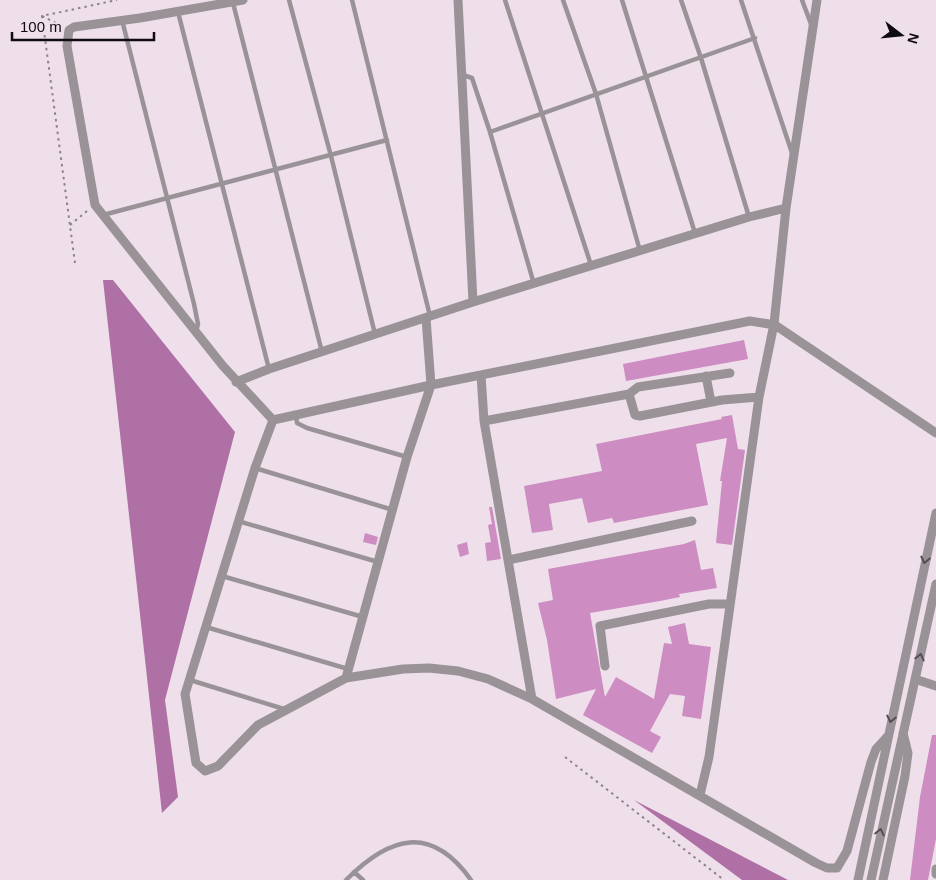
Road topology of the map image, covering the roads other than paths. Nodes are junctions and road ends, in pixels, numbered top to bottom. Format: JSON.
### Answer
{"nodes":[{"id":1,"x":243,"y":0,"type":"edge"},
{"id":2,"x":289,"y":0,"type":"edge"},
{"id":3,"x":352,"y":0,"type":"edge"},
{"id":4,"x":458,"y":0,"type":"edge"},
{"id":5,"x":505,"y":0,"type":"edge"},
{"id":6,"x":563,"y":0,"type":"edge"},
{"id":7,"x":622,"y":0,"type":"edge"},
{"id":8,"x":681,"y":0,"type":"edge"},
{"id":9,"x":741,"y":0,"type":"edge"},
{"id":10,"x":802,"y":0,"type":"edge"},
{"id":11,"x":817,"y":0,"type":"edge"},
{"id":12,"x":233,"y":3,"type":"junction"},
{"id":13,"x":178,"y":12,"type":"junction"},
{"id":14,"x":122,"y":20,"type":"junction"},
{"id":15,"x":813,"y":28,"type":"junction"},
{"id":16,"x":754,"y":38,"type":"junction"},
{"id":17,"x":701,"y":58,"type":"junction"},
{"id":18,"x":463,"y":76,"type":"junction"},
{"id":19,"x":647,"y":78,"type":"junction"},
{"id":20,"x":596,"y":94,"type":"junction"},
{"id":21,"x":543,"y":112,"type":"junction"},
{"id":22,"x":490,"y":132,"type":"junction"},
{"id":23,"x":387,"y":140,"type":"junction"},
{"id":24,"x":332,"y":156,"type":"junction"},
{"id":25,"x":793,"y":158,"type":"junction"},
{"id":26,"x":276,"y":170,"type":"junction"},
{"id":27,"x":223,"y":185,"type":"junction"},
{"id":28,"x":168,"y":197,"type":"junction"},
{"id":29,"x":786,"y":208,"type":"junction"},
{"id":30,"x":102,"y":215,"type":"junction"},
{"id":31,"x":749,"y":217,"type":"junction"},
{"id":32,"x":695,"y":233,"type":"junction"},
{"id":33,"x":640,"y":251,"type":"junction"},
{"id":34,"x":591,"y":266,"type":"junction"},
{"id":35,"x":534,"y":284,"type":"junction"},
{"id":36,"x":473,"y":302,"type":"junction"},
{"id":37,"x":428,"y":317,"type":"junction"},
{"id":38,"x":774,"y":324,"type":"junction"},
{"id":39,"x":196,"y":333,"type":"junction"},
{"id":40,"x":375,"y":334,"type":"junction"},
{"id":41,"x":322,"y":352,"type":"junction"},
{"id":42,"x":269,"y":369,"type":"junction"},
{"id":43,"x":730,"y":372,"type":"dead end"},
{"id":44,"x":481,"y":375,"type":"junction"},
{"id":45,"x":706,"y":376,"type":"junction"},
{"id":46,"x":236,"y":382,"type":"junction"},
{"id":47,"x":431,"y":385,"type":"junction"},
{"id":48,"x":629,"y":394,"type":"junction"},
{"id":49,"x":759,"y":397,"type":"junction"},
{"id":50,"x":711,"y":402,"type":"junction"},
{"id":51,"x":296,"y":416,"type":"junction"},
{"id":52,"x":273,"y":420,"type":"junction"},
{"id":53,"x":484,"y":421,"type":"junction"},
{"id":54,"x":936,"y":433,"type":"edge"},
{"id":55,"x":407,"y":458,"type":"junction"},
{"id":56,"x":255,"y":468,"type":"junction"},
{"id":57,"x":392,"y":510,"type":"junction"},
{"id":58,"x":936,"y":513,"type":"edge"},
{"id":59,"x":238,"y":521,"type":"junction"},
{"id":60,"x":692,"y":521,"type":"dead end"},
{"id":61,"x":508,"y":560,"type":"junction"},
{"id":62,"x":378,"y":562,"type":"junction"},
{"id":63,"x":222,"y":576,"type":"junction"},
{"id":64,"x":936,"y":584,"type":"edge"},
{"id":65,"x":730,"y":604,"type":"junction"},
{"id":66,"x":363,"y":617,"type":"junction"},
{"id":67,"x":932,"y":624,"type":"edge"},
{"id":68,"x":206,"y":627,"type":"junction"},
{"id":69,"x":605,"y":666,"type":"dead end"},
{"id":70,"x":347,"y":673,"type":"junction"},
{"id":71,"x":915,"y":679,"type":"junction"},
{"id":72,"x":190,"y":680,"type":"junction"},
{"id":73,"x":936,"y":686,"type":"edge"},
{"id":74,"x":532,"y":699,"type":"junction"},
{"id":75,"x":286,"y":710,"type":"junction"},
{"id":76,"x":903,"y":733,"type":"junction"},
{"id":77,"x":887,"y":738,"type":"junction"},
{"id":78,"x":700,"y":795,"type":"junction"},
{"id":79,"x":936,"y":869,"type":"edge"},
{"id":80,"x":354,"y":872,"type":"junction"},
{"id":81,"x":936,"y":874,"type":"edge"},
{"id":82,"x":346,"y":880,"type":"edge"},
{"id":83,"x":363,"y":880,"type":"edge"},
{"id":84,"x":471,"y":880,"type":"edge"},
{"id":85,"x":858,"y":880,"type":"edge"},
{"id":86,"x":870,"y":880,"type":"edge"},
{"id":87,"x":883,"y":880,"type":"edge"}],
"edges":[{"from":1,"to":12,"type":"street"},
{"from":2,"to":24,"type":"lane"},
{"from":3,"to":23,"type":"lane"},
{"from":4,"to":18,"type":"street"},
{"from":5,"to":21,"type":"lane"},
{"from":6,"to":20,"type":"lane"},
{"from":7,"to":19,"type":"lane"},
{"from":8,"to":17,"type":"lane"},
{"from":9,"to":16,"type":"lane"},
{"from":10,"to":15,"type":"lane"},
{"from":11,"to":15,"type":"street"},
{"from":12,"to":13,"type":"street"},
{"from":12,"to":26,"type":"lane"},
{"from":13,"to":14,"type":"street"},
{"from":13,"to":27,"type":"lane"},
{"from":14,"to":28,"type":"lane"},
{"from":14,"to":30,"type":"street"},
{"from":15,"to":25,"type":"street"},
{"from":16,"to":17,"type":"lane"},
{"from":16,"to":25,"type":"lane"},
{"from":17,"to":19,"type":"lane"},
{"from":17,"to":31,"type":"lane"},
{"from":18,"to":22,"type":"lane"},
{"from":18,"to":36,"type":"street"},
{"from":19,"to":20,"type":"lane"},
{"from":19,"to":32,"type":"lane"},
{"from":20,"to":21,"type":"lane"},
{"from":20,"to":33,"type":"lane"},
{"from":21,"to":22,"type":"lane"},
{"from":21,"to":34,"type":"lane"},
{"from":22,"to":35,"type":"lane"},
{"from":23,"to":24,"type":"lane"},
{"from":23,"to":37,"type":"lane"},
{"from":24,"to":26,"type":"lane"},
{"from":24,"to":40,"type":"lane"},
{"from":25,"to":29,"type":"street"},
{"from":26,"to":27,"type":"lane"},
{"from":26,"to":41,"type":"lane"},
{"from":27,"to":28,"type":"lane"},
{"from":27,"to":42,"type":"lane"},
{"from":28,"to":30,"type":"lane"},
{"from":28,"to":39,"type":"lane"},
{"from":29,"to":31,"type":"street"},
{"from":29,"to":38,"type":"street"},
{"from":30,"to":39,"type":"street"},
{"from":31,"to":32,"type":"street"},
{"from":32,"to":33,"type":"street"},
{"from":33,"to":34,"type":"street"},
{"from":34,"to":35,"type":"street"},
{"from":35,"to":36,"type":"street"},
{"from":36,"to":37,"type":"street"},
{"from":37,"to":40,"type":"street"},
{"from":37,"to":47,"type":"street"},
{"from":38,"to":44,"type":"street"},
{"from":38,"to":49,"type":"street"},
{"from":38,"to":54,"type":"street"},
{"from":39,"to":46,"type":"street"},
{"from":40,"to":41,"type":"street"},
{"from":41,"to":42,"type":"street"},
{"from":42,"to":46,"type":"street"},
{"from":43,"to":45,"type":"street"},
{"from":44,"to":47,"type":"street"},
{"from":44,"to":53,"type":"street"},
{"from":45,"to":48,"type":"street"},
{"from":45,"to":50,"type":"street"},
{"from":46,"to":52,"type":"street"},
{"from":47,"to":51,"type":"street"},
{"from":47,"to":55,"type":"street"},
{"from":48,"to":50,"type":"street"},
{"from":48,"to":53,"type":"street"},
{"from":49,"to":50,"type":"street"},
{"from":49,"to":65,"type":"street"},
{"from":51,"to":52,"type":"street"},
{"from":51,"to":55,"type":"lane"},
{"from":52,"to":56,"type":"street"},
{"from":53,"to":61,"type":"street"},
{"from":55,"to":57,"type":"street"},
{"from":56,"to":57,"type":"lane"},
{"from":56,"to":59,"type":"street"},
{"from":57,"to":62,"type":"street"},
{"from":58,"to":77,"type":"street","one_way":true},
{"from":59,"to":62,"type":"lane"},
{"from":59,"to":63,"type":"street"},
{"from":60,"to":61,"type":"street"},
{"from":61,"to":74,"type":"street"},
{"from":62,"to":66,"type":"street"},
{"from":63,"to":66,"type":"lane"},
{"from":63,"to":68,"type":"street"},
{"from":64,"to":67,"type":"street"},
{"from":65,"to":69,"type":"street"},
{"from":65,"to":78,"type":"street"},
{"from":66,"to":70,"type":"street"},
{"from":71,"to":67,"type":"street","one_way":true},
{"from":68,"to":70,"type":"lane"},
{"from":68,"to":72,"type":"street"},
{"from":70,"to":74,"type":"street"},
{"from":70,"to":75,"type":"street"},
{"from":71,"to":73,"type":"street"},
{"from":71,"to":76,"type":"street"},
{"from":72,"to":75,"type":"lane"},
{"from":72,"to":75,"type":"street"},
{"from":74,"to":78,"type":"street"},
{"from":86,"to":76,"type":"street","one_way":true},
{"from":76,"to":87,"type":"street"},
{"from":77,"to":78,"type":"street"},
{"from":77,"to":85,"type":"street"},
{"from":79,"to":81,"type":"street"},
{"from":80,"to":82,"type":"lane"},
{"from":80,"to":83,"type":"lane"},
{"from":80,"to":84,"type":"lane"}]}
